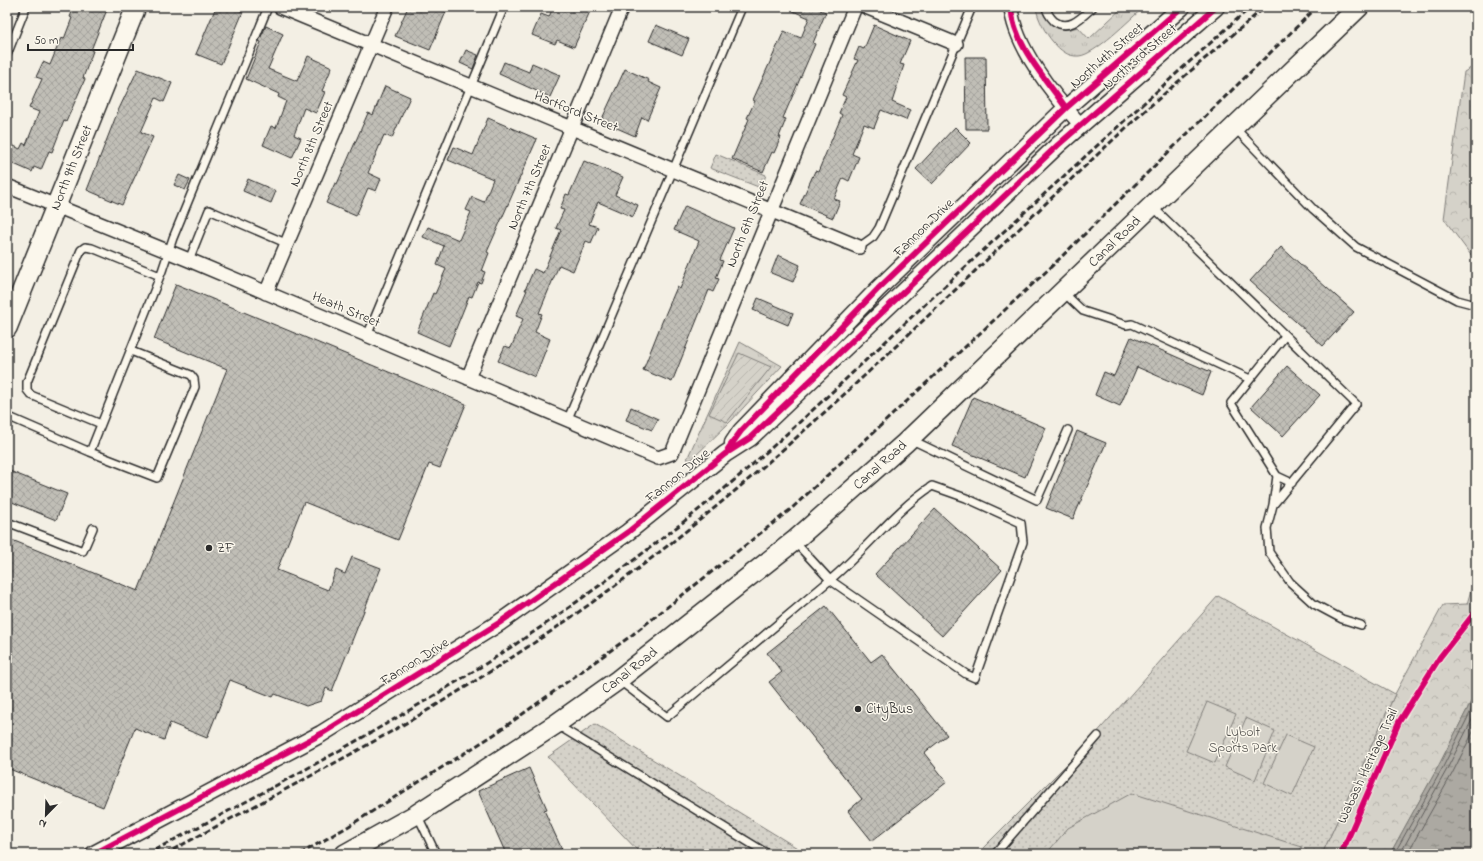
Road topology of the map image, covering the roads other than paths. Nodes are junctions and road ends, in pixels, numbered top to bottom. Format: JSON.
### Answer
{"nodes":[{"id":1,"x":26,"y":7,"type":"edge"},
{"id":2,"x":136,"y":7,"type":"edge"},
{"id":3,"x":268,"y":7,"type":"edge"},
{"id":4,"x":280,"y":7,"type":"edge"},
{"id":5,"x":387,"y":7,"type":"edge"},
{"id":6,"x":504,"y":7,"type":"edge"},
{"id":7,"x":622,"y":7,"type":"edge"},
{"id":8,"x":742,"y":7,"type":"edge"},
{"id":9,"x":855,"y":7,"type":"edge"},
{"id":10,"x":866,"y":7,"type":"edge"},
{"id":11,"x":972,"y":7,"type":"edge"},
{"id":12,"x":1011,"y":7,"type":"edge"},
{"id":13,"x":1046,"y":7,"type":"edge"},
{"id":14,"x":1093,"y":7,"type":"edge"},
{"id":15,"x":1182,"y":7,"type":"edge"},
{"id":16,"x":1216,"y":7,"type":"edge"},
{"id":17,"x":1359,"y":7,"type":"edge"},
{"id":18,"x":371,"y":44,"type":"junction"},
{"id":19,"x":956,"y":44,"type":"junction"},
{"id":20,"x":7,"y":55,"type":"edge"},
{"id":21,"x":471,"y":86,"type":"junction"},
{"id":22,"x":1066,"y":108,"type":"junction"},
{"id":23,"x":1080,"y":124,"type":"junction"},
{"id":24,"x":1234,"y":127,"type":"junction"},
{"id":25,"x":572,"y":128,"type":"junction"},
{"id":26,"x":672,"y":170,"type":"junction"},
{"id":27,"x":7,"y":186,"type":"edge"},
{"id":28,"x":1152,"y":206,"type":"junction"},
{"id":29,"x":56,"y":207,"type":"junction"},
{"id":30,"x":771,"y":210,"type":"junction"},
{"id":31,"x":288,"y":244,"type":"junction"},
{"id":32,"x":859,"y":247,"type":"joint"},
{"id":33,"x":168,"y":252,"type":"junction"},
{"id":34,"x":189,"y":260,"type":"junction"},
{"id":35,"x":160,"y":276,"type":"junction"},
{"id":36,"x":1062,"y":292,"type":"junction"},
{"id":37,"x":266,"y":294,"type":"junction"},
{"id":38,"x":1476,"y":304,"type":"edge"},
{"id":39,"x":7,"y":328,"type":"edge"},
{"id":40,"x":366,"y":336,"type":"junction"},
{"id":41,"x":1285,"y":336,"type":"junction"},
{"id":42,"x":130,"y":351,"type":"junction"},
{"id":43,"x":468,"y":378,"type":"junction"},
{"id":44,"x":1250,"y":379,"type":"junction"},
{"id":45,"x":7,"y":416,"type":"edge"},
{"id":46,"x":567,"y":421,"type":"junction"},
{"id":47,"x":101,"y":424,"type":"junction"},
{"id":48,"x":1068,"y":430,"type":"dead end"},
{"id":49,"x":910,"y":439,"type":"junction"},
{"id":50,"x":90,"y":452,"type":"junction"},
{"id":51,"x":672,"y":453,"type":"joint"},
{"id":52,"x":725,"y":454,"type":"junction"},
{"id":53,"x":1277,"y":476,"type":"junction"},
{"id":54,"x":1292,"y":483,"type":"junction"},
{"id":55,"x":1273,"y":505,"type":"junction"},
{"id":56,"x":7,"y":522,"type":"edge"},
{"id":57,"x":93,"y":528,"type":"dead end"},
{"id":58,"x":794,"y":541,"type":"junction"},
{"id":59,"x":830,"y":580,"type":"junction"},
{"id":60,"x":1361,"y":625,"type":"dead end"},
{"id":61,"x":618,"y":680,"type":"junction"},
{"id":62,"x":556,"y":724,"type":"junction"},
{"id":63,"x":1098,"y":736,"type":"dead end"},
{"id":64,"x":417,"y":814,"type":"junction"},
{"id":65,"x":94,"y":854,"type":"edge"},
{"id":66,"x":345,"y":854,"type":"edge"},
{"id":67,"x":436,"y":854,"type":"edge"},
{"id":68,"x":768,"y":854,"type":"edge"},
{"id":69,"x":995,"y":854,"type":"edge"}],
"edges":[{"from":1,"to":20,"type":"lane"},
{"from":2,"to":29,"type":"main road","name":"North 9th Street"},
{"from":3,"to":33,"type":"lane"},
{"from":4,"to":18,"type":"street","name":"Hartford Street"},
{"from":5,"to":18,"type":"street","name":"North 8th Street"},
{"from":6,"to":21,"type":"lane"},
{"from":7,"to":25,"type":"street","name":"North 7th Street"},
{"from":8,"to":26,"type":"lane"},
{"from":9,"to":30,"type":"street","name":"North 6th Street"},
{"from":10,"to":19,"type":"street"},
{"from":11,"to":19,"type":"lane"},
{"from":12,"to":22,"type":"street"},
{"from":13,"to":14,"type":"lane"},
{"from":15,"to":22,"type":"street","name":"North 4th Street"},
{"from":16,"to":23,"type":"street","name":"North 3rd Street"},
{"from":17,"to":24,"type":"main road","name":"Canal Road"},
{"from":18,"to":21,"type":"street","name":"Hartford Street"},
{"from":18,"to":31,"type":"street","name":"North 8th Street"},
{"from":19,"to":32,"type":"lane"},
{"from":21,"to":25,"type":"street","name":"Hartford Street"},
{"from":21,"to":40,"type":"lane"},
{"from":22,"to":23,"type":"street"},
{"from":22,"to":52,"type":"street","name":"Fannon Drive"},
{"from":23,"to":52,"type":"street","name":"Fannon Drive"},
{"from":24,"to":28,"type":"main road","name":"Canal Road"},
{"from":24,"to":38,"type":"lane"},
{"from":25,"to":26,"type":"street","name":"Hartford Street"},
{"from":25,"to":43,"type":"street","name":"North 7th Street"},
{"from":26,"to":30,"type":"street","name":"Hartford Street"},
{"from":26,"to":46,"type":"lane"},
{"from":27,"to":29,"type":"street","name":"Heath Street"},
{"from":28,"to":36,"type":"main road","name":"Canal Road"},
{"from":28,"to":41,"type":"lane"},
{"from":29,"to":33,"type":"street","name":"Heath Street"},
{"from":29,"to":39,"type":"main road","name":"North 9th Street"},
{"from":30,"to":32,"type":"street","name":"Hartford Street"},
{"from":30,"to":51,"type":"street","name":"North 6th Street"},
{"from":31,"to":34,"type":"lane"},
{"from":31,"to":37,"type":"street","name":"North 8th Street"},
{"from":33,"to":34,"type":"street","name":"Heath Street"},
{"from":33,"to":35,"type":"lane"},
{"from":34,"to":37,"type":"street","name":"Heath Street"},
{"from":35,"to":42,"type":"lane"},
{"from":35,"to":47,"type":"lane"},
{"from":36,"to":44,"type":"lane"},
{"from":36,"to":49,"type":"main road","name":"Canal Road"},
{"from":37,"to":40,"type":"street","name":"Heath Street"},
{"from":40,"to":43,"type":"street","name":"Heath Street"},
{"from":41,"to":44,"type":"lane"},
{"from":41,"to":54,"type":"lane"},
{"from":42,"to":47,"type":"lane"},
{"from":42,"to":50,"type":"lane"},
{"from":43,"to":46,"type":"street","name":"Heath Street"},
{"from":44,"to":53,"type":"lane"},
{"from":45,"to":50,"type":"lane"},
{"from":46,"to":51,"type":"street","name":"Heath Street"},
{"from":47,"to":50,"type":"lane"},
{"from":48,"to":49,"type":"lane"},
{"from":49,"to":58,"type":"main road","name":"Canal Road"},
{"from":52,"to":65,"type":"street","name":"Fannon Drive"},
{"from":53,"to":54,"type":"lane"},
{"from":53,"to":55,"type":"lane"},
{"from":54,"to":55,"type":"lane"},
{"from":55,"to":60,"type":"lane"},
{"from":56,"to":57,"type":"lane"},
{"from":58,"to":59,"type":"lane"},
{"from":58,"to":61,"type":"main road","name":"Canal Road"},
{"from":59,"to":59,"type":"lane"},
{"from":59,"to":61,"type":"lane"},
{"from":61,"to":62,"type":"main road","name":"Canal Road"},
{"from":62,"to":64,"type":"main road","name":"Canal Road"},
{"from":62,"to":68,"type":"lane"},
{"from":63,"to":69,"type":"lane"},
{"from":64,"to":66,"type":"main road","name":"Canal Road"},
{"from":64,"to":67,"type":"lane"}]}
